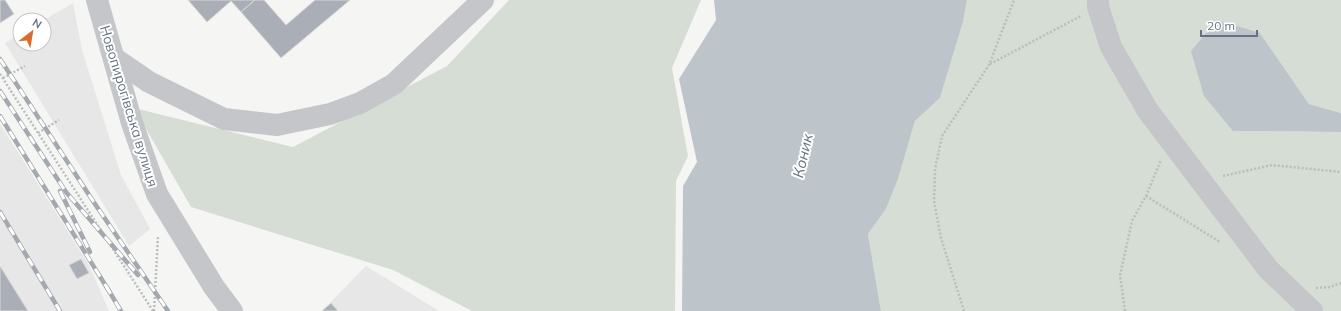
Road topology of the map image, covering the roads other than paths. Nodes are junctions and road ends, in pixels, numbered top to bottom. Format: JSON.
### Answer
{"nodes":[{"id":1,"x":97,"y":0,"type":"edge"},
{"id":2,"x":483,"y":0,"type":"edge"},
{"id":3,"x":1098,"y":3,"type":"edge"},
{"id":4,"x":114,"y":58,"type":"junction"},
{"id":5,"x":232,"y":311,"type":"edge"},
{"id":6,"x":1312,"y":311,"type":"edge"}],
"edges":[{"from":1,"to":4,"type":"street","name":"Новопирогівська вулиця"},
{"from":2,"to":4,"type":"street"},
{"from":3,"to":6,"type":"street"},
{"from":4,"to":5,"type":"street","name":"Новопирогівська вулиця"}]}
